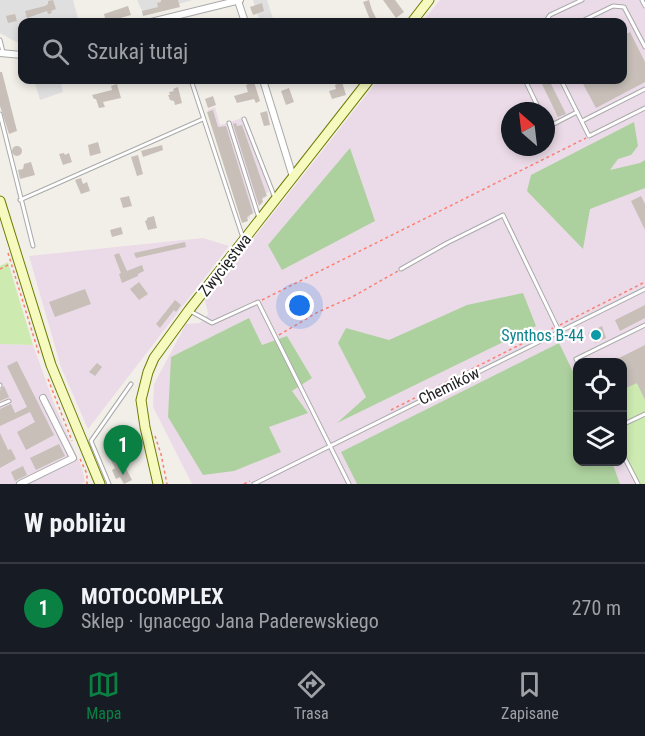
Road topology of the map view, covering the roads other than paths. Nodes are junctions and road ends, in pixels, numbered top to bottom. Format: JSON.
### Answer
{"nodes":[{"id":1,"x":239,"y":0,"type":"edge"},
{"id":2,"x":429,"y":0,"type":"edge"},
{"id":3,"x":582,"y":0,"type":"edge"},
{"id":4,"x":621,"y":0,"type":"edge"},
{"id":5,"x":642,"y":0,"type":"edge"},
{"id":6,"x":645,"y":6,"type":"edge"},
{"id":7,"x":624,"y":7,"type":"junction"},
{"id":8,"x":180,"y":18,"type":"edge"},
{"id":9,"x":244,"y":18,"type":"edge"},
{"id":10,"x":415,"y":18,"type":"edge"},
{"id":11,"x":547,"y":18,"type":"edge"},
{"id":12,"x":588,"y":18,"type":"edge"},
{"id":13,"x":0,"y":40,"type":"edge"},
{"id":14,"x":645,"y":47,"type":"edge"},
{"id":15,"x":1,"y":54,"type":"edge"},
{"id":16,"x":18,"y":55,"type":"edge"},
{"id":17,"x":192,"y":84,"type":"edge"},
{"id":18,"x":264,"y":84,"type":"edge"},
{"id":19,"x":366,"y":84,"type":"edge"},
{"id":20,"x":527,"y":84,"type":"edge"},
{"id":21,"x":563,"y":84,"type":"edge"},
{"id":22,"x":645,"y":89,"type":"edge"},
{"id":23,"x":536,"y":102,"type":"edge"},
{"id":24,"x":645,"y":108,"type":"edge"},
{"id":25,"x":577,"y":112,"type":"junction"},
{"id":26,"x":0,"y":114,"type":"edge"},
{"id":27,"x":203,"y":119,"type":"junction"},
{"id":28,"x":244,"y":119,"type":"dead end"},
{"id":29,"x":582,"y":121,"type":"junction"},
{"id":30,"x":229,"y":123,"type":"dead end"},
{"id":31,"x":555,"y":123,"type":"edge"},
{"id":32,"x":293,"y":178,"type":"junction"},
{"id":33,"x":20,"y":200,"type":"junction"},
{"id":34,"x":275,"y":200,"type":"junction"},
{"id":35,"x":0,"y":201,"type":"edge"},
{"id":36,"x":260,"y":221,"type":"junction"},
{"id":37,"x":244,"y":240,"type":"junction"},
{"id":38,"x":33,"y":246,"type":"dead end"},
{"id":39,"x":401,"y":269,"type":"road end"},
{"id":40,"x":645,"y":289,"type":"edge"},
{"id":41,"x":189,"y":310,"type":"junction"},
{"id":42,"x":645,"y":325,"type":"edge"},
{"id":43,"x":560,"y":331,"type":"junction"},
{"id":44,"x":578,"y":358,"type":"edge"},
{"id":45,"x":131,"y":384,"type":"dead end"},
{"id":46,"x":43,"y":398,"type":"dead end"},
{"id":47,"x":9,"y":401,"type":"dead end"},
{"id":48,"x":0,"y":405,"type":"edge"},
{"id":49,"x":645,"y":414,"type":"edge"},
{"id":50,"x":627,"y":423,"type":"edge"},
{"id":51,"x":331,"y":445,"type":"junction"},
{"id":52,"x":627,"y":463,"type":"edge"},
{"id":53,"x":20,"y":484,"type":"edge"},
{"id":54,"x":100,"y":484,"type":"edge"},
{"id":55,"x":109,"y":484,"type":"edge"},
{"id":56,"x":160,"y":484,"type":"edge"},
{"id":57,"x":254,"y":484,"type":"edge"},
{"id":58,"x":350,"y":484,"type":"edge"},
{"id":59,"x":638,"y":484,"type":"edge"}],
"edges":[{"from":1,"to":8,"type":"street"},
{"from":1,"to":9,"type":"street"},
{"from":2,"to":10,"type":"street"},
{"from":3,"to":11,"type":"lane"},
{"from":4,"to":7,"type":"lane"},
{"from":5,"to":6,"type":"lane"},
{"from":7,"to":12,"type":"lane"},
{"from":7,"to":14,"type":"lane"},
{"from":13,"to":15,"type":"lane"},
{"from":15,"to":16,"type":"street"},
{"from":17,"to":27,"type":"lane"},
{"from":18,"to":32,"type":"street"},
{"from":19,"to":32,"type":"street","name":"Zwycięstwa"},
{"from":20,"to":23,"type":"lane"},
{"from":21,"to":25,"type":"lane"},
{"from":22,"to":29,"type":"lane"},
{"from":24,"to":29,"type":"lane"},
{"from":25,"to":29,"type":"lane"},
{"from":25,"to":31,"type":"lane"},
{"from":26,"to":33,"type":"lane"},
{"from":27,"to":33,"type":"lane"},
{"from":27,"to":37,"type":"lane"},
{"from":28,"to":34,"type":"lane"},
{"from":30,"to":36,"type":"lane"},
{"from":32,"to":34,"type":"street","name":"Zwycięstwa"},
{"from":33,"to":38,"type":"lane"},
{"from":34,"to":36,"type":"street","name":"Zwycięstwa"},
{"from":35,"to":54,"type":"street"},
{"from":36,"to":37,"type":"street","name":"Zwycięstwa"},
{"from":37,"to":41,"type":"street","name":"Zwycięstwa"},
{"from":39,"to":43,"type":"lane"},
{"from":40,"to":43,"type":"lane","name":"Chemików"},
{"from":41,"to":51,"type":"lane"},
{"from":41,"to":56,"type":"street","name":"Zwycięstwa"},
{"from":42,"to":44,"type":"lane"},
{"from":43,"to":51,"type":"lane","name":"Chemików"},
{"from":45,"to":55,"type":"lane"},
{"from":46,"to":53,"type":"street"},
{"from":47,"to":48,"type":"lane"},
{"from":49,"to":50,"type":"lane"},
{"from":51,"to":57,"type":"lane","name":"Chemików"},
{"from":51,"to":58,"type":"lane"},
{"from":52,"to":59,"type":"lane"}]}
